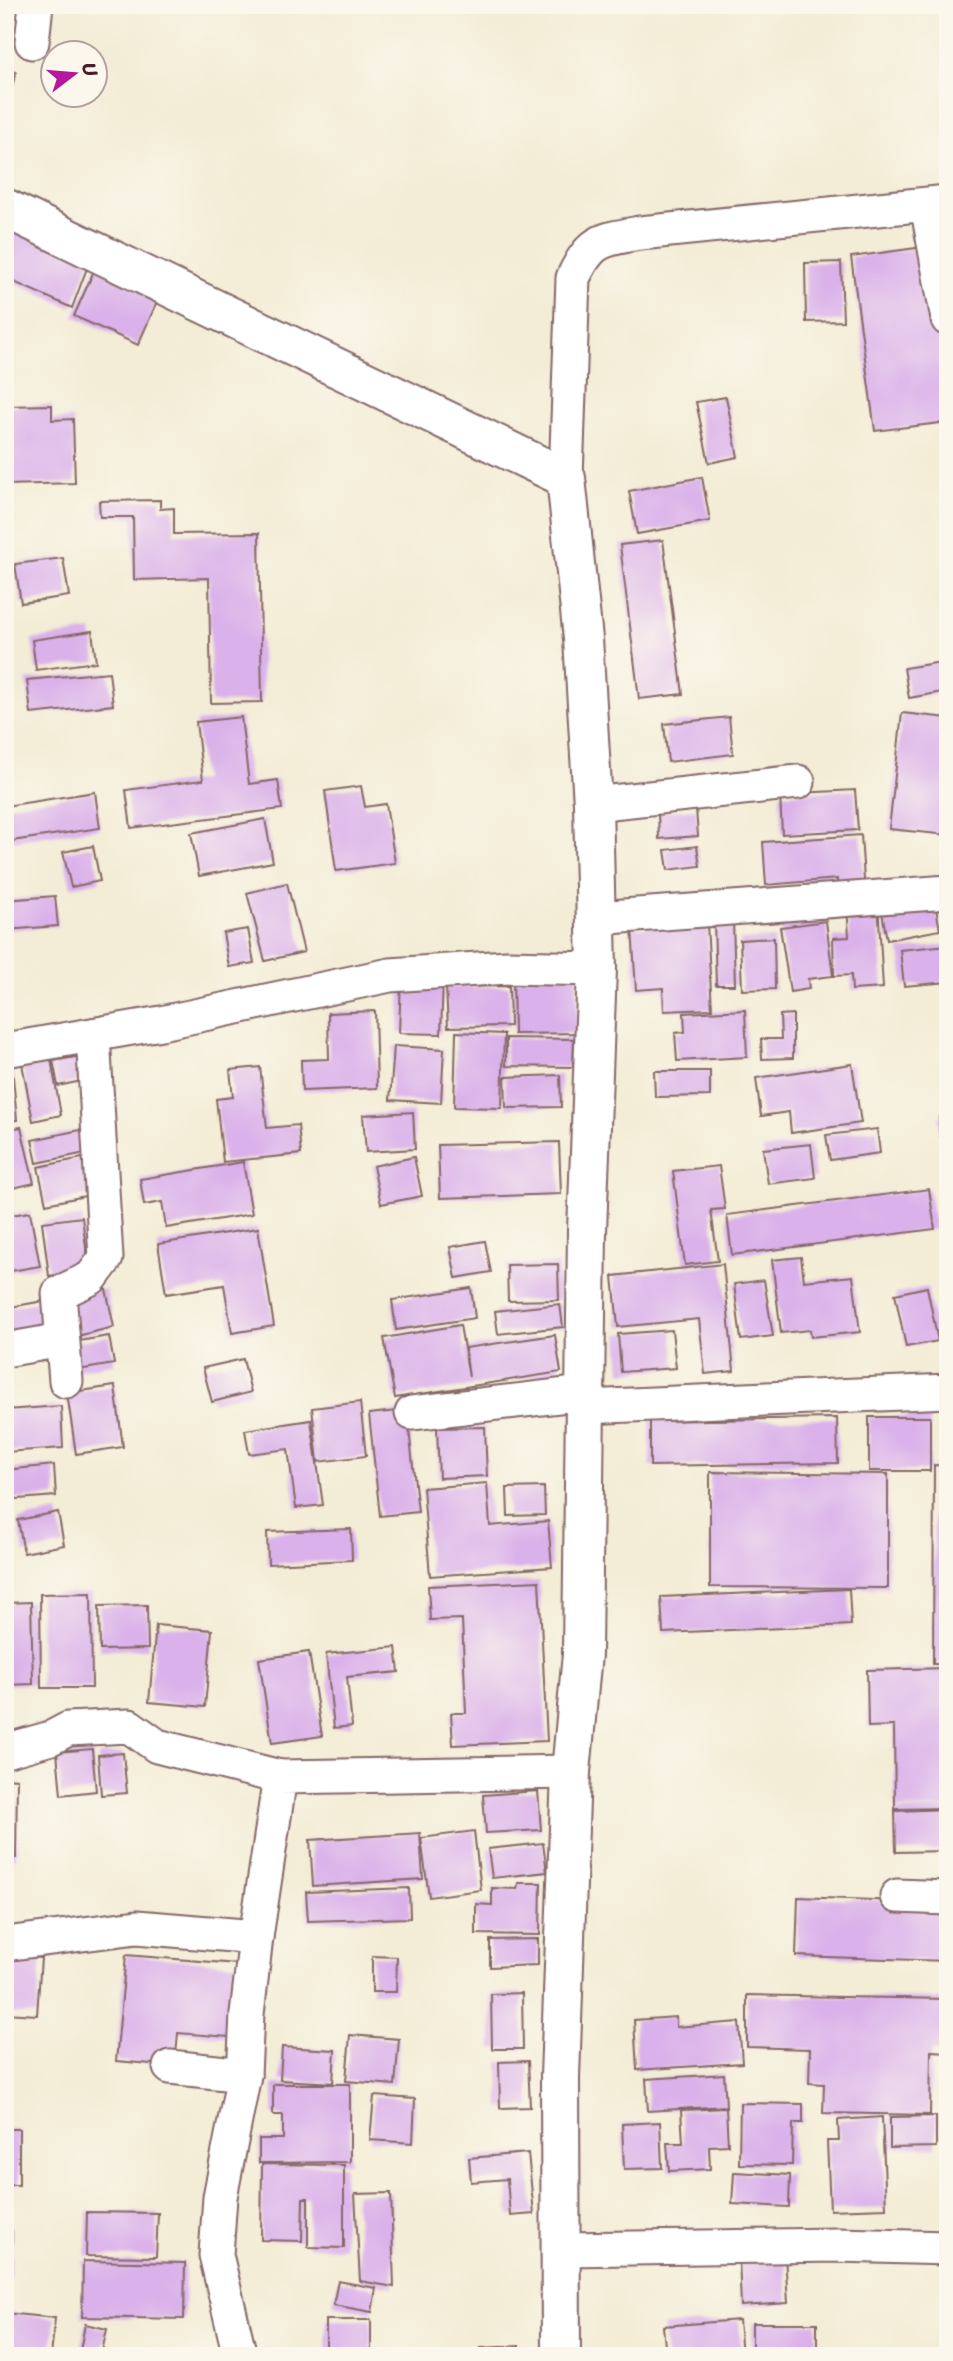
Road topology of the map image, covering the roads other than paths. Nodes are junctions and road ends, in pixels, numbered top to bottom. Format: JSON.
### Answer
{"nodes":[{"id":1,"x":36,"y":5,"type":"edge"},
{"id":2,"x":32,"y":42,"type":"dead end"},
{"id":3,"x":937,"y":204,"type":"edge"},
{"id":4,"x":5,"y":208,"type":"edge"},
{"id":5,"x":948,"y":319,"type":"edge"},
{"id":6,"x":566,"y":478,"type":"junction"},
{"id":7,"x":798,"y":782,"type":"dead end"},
{"id":8,"x":593,"y":804,"type":"junction"},
{"id":9,"x":948,"y":892,"type":"edge"},
{"id":10,"x":596,"y":918,"type":"junction"},
{"id":11,"x":597,"y":969,"type":"junction"},
{"id":12,"x":93,"y":1035,"type":"junction"},
{"id":13,"x":5,"y":1050,"type":"edge"},
{"id":14,"x":62,"y":1340,"type":"junction"},
{"id":15,"x":5,"y":1350,"type":"edge"},
{"id":16,"x":66,"y":1381,"type":"dead end"},
{"id":17,"x":948,"y":1391,"type":"edge"},
{"id":18,"x":585,"y":1400,"type":"junction"},
{"id":19,"x":412,"y":1413,"type":"dead end"},
{"id":20,"x":5,"y":1751,"type":"edge"},
{"id":21,"x":571,"y":1772,"type":"junction"},
{"id":22,"x":280,"y":1777,"type":"junction"},
{"id":23,"x":897,"y":1896,"type":"dead end"},
{"id":24,"x":948,"y":1898,"type":"edge"},
{"id":25,"x":256,"y":1937,"type":"junction"},
{"id":26,"x":5,"y":1944,"type":"edge"},
{"id":27,"x":170,"y":2067,"type":"dead end"},
{"id":28,"x":244,"y":2075,"type":"junction"},
{"id":29,"x":948,"y":2248,"type":"edge"},
{"id":30,"x":563,"y":2249,"type":"junction"},
{"id":31,"x":240,"y":2356,"type":"edge"},
{"id":32,"x":561,"y":2356,"type":"edge"}],
"edges":[{"from":1,"to":2,"type":"street"},
{"from":3,"to":5,"type":"street"},
{"from":3,"to":6,"type":"street"},
{"from":4,"to":6,"type":"street"},
{"from":6,"to":8,"type":"street"},
{"from":7,"to":8,"type":"street"},
{"from":8,"to":10,"type":"street"},
{"from":9,"to":10,"type":"street"},
{"from":10,"to":11,"type":"street"},
{"from":11,"to":12,"type":"street"},
{"from":11,"to":18,"type":"street"},
{"from":12,"to":13,"type":"street"},
{"from":12,"to":14,"type":"street"},
{"from":14,"to":15,"type":"street"},
{"from":14,"to":16,"type":"street"},
{"from":17,"to":18,"type":"street"},
{"from":18,"to":19,"type":"street"},
{"from":18,"to":21,"type":"street"},
{"from":20,"to":22,"type":"street"},
{"from":21,"to":22,"type":"street"},
{"from":21,"to":30,"type":"street"},
{"from":22,"to":25,"type":"street"},
{"from":23,"to":24,"type":"street"},
{"from":25,"to":26,"type":"street"},
{"from":25,"to":28,"type":"street"},
{"from":27,"to":28,"type":"street"},
{"from":28,"to":31,"type":"street"},
{"from":29,"to":30,"type":"street"},
{"from":30,"to":32,"type":"street"}]}
